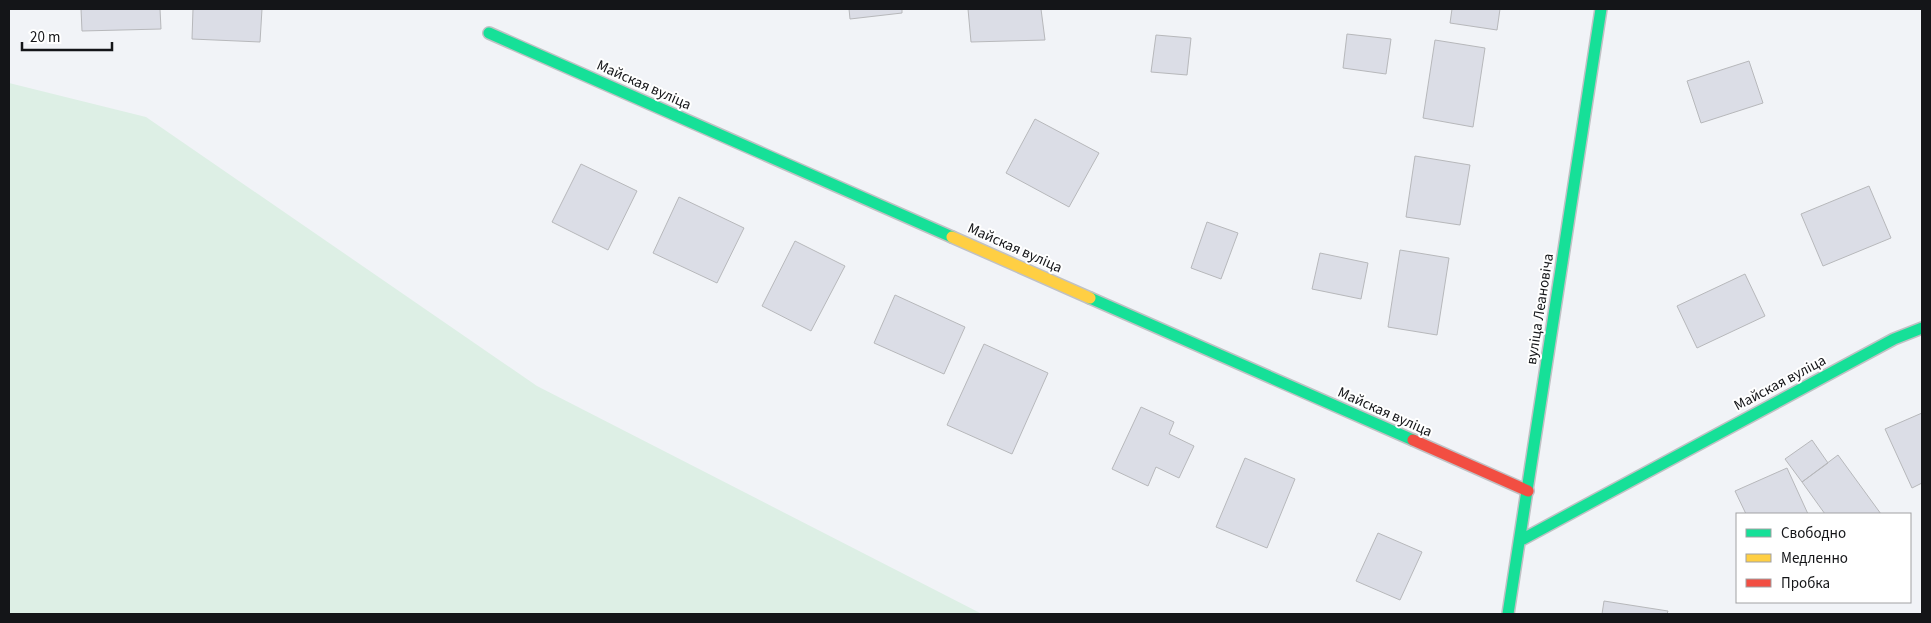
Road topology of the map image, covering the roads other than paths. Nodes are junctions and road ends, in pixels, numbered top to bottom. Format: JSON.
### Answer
{"nodes":[{"id":1,"x":1601,"y":9,"type":"edge"},
{"id":2,"x":490,"y":33,"type":"dead end"},
{"id":3,"x":1922,"y":328,"type":"edge"},
{"id":4,"x":1528,"y":492,"type":"junction"},
{"id":5,"x":1521,"y":540,"type":"junction"},
{"id":6,"x":1508,"y":614,"type":"edge"}],
"edges":[{"from":1,"to":4,"type":"street","name":"вуліца Леановіча"},
{"from":2,"to":4,"type":"street","name":"Майская вуліца"},
{"from":3,"to":5,"type":"street","name":"Майская вуліца"},
{"from":4,"to":5,"type":"street","name":"вуліца Леановіча"},
{"from":5,"to":6,"type":"street","name":"вуліца Леановіча"}]}
